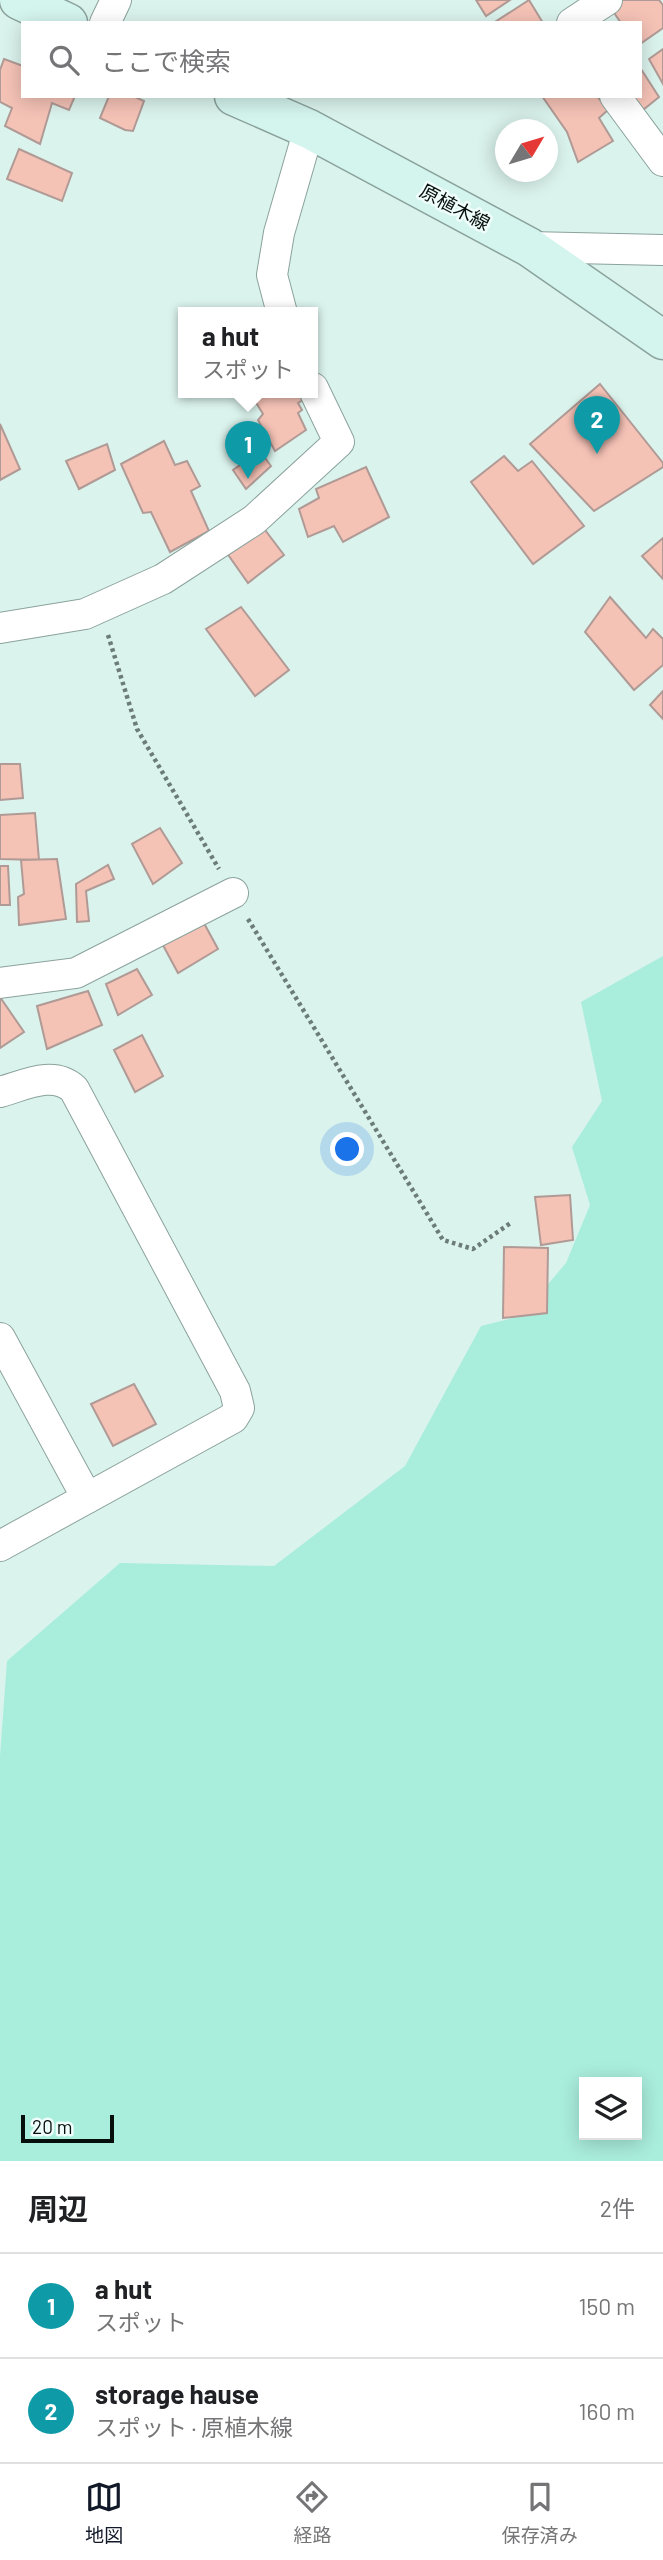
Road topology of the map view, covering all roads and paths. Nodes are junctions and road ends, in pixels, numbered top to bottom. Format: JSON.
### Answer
{"nodes":[{"id":1,"x":19,"y":0,"type":"edge"},
{"id":2,"x":116,"y":0,"type":"edge"},
{"id":3,"x":607,"y":0,"type":"edge"},
{"id":4,"x":64,"y":21,"type":"edge"},
{"id":5,"x":106,"y":21,"type":"edge"},
{"id":6,"x":575,"y":21,"type":"edge"},
{"id":7,"x":239,"y":98,"type":"edge"},
{"id":8,"x":616,"y":98,"type":"edge"},
{"id":9,"x":309,"y":129,"type":"junction"},
{"id":10,"x":663,"y":161,"type":"edge"},
{"id":11,"x":529,"y":247,"type":"junction"},
{"id":12,"x":663,"y":250,"type":"edge"},
{"id":13,"x":280,"y":307,"type":"edge"},
{"id":14,"x":663,"y":340,"type":"edge"},
{"id":15,"x":318,"y":398,"type":"edge"},
{"id":16,"x":99,"y":608,"type":"junction"},
{"id":17,"x":0,"y":628,"type":"edge"},
{"id":18,"x":233,"y":893,"type":"junction"},
{"id":19,"x":0,"y":983,"type":"edge"},
{"id":20,"x":0,"y":1092,"type":"edge"},
{"id":21,"x":512,"y":1222,"type":"dead end"},
{"id":22,"x":0,"y":1338,"type":"edge"},
{"id":23,"x":87,"y":1498,"type":"junction"},
{"id":24,"x":0,"y":1546,"type":"edge"}],
"edges":[{"from":1,"to":4,"type":"main road"},
{"from":2,"to":5,"type":"street"},
{"from":3,"to":6,"type":"street"},
{"from":7,"to":9,"type":"main road","name":"原植木線"},
{"from":8,"to":10,"type":"street"},
{"from":9,"to":11,"type":"main road","name":"原植木線"},
{"from":9,"to":13,"type":"street"},
{"from":11,"to":12,"type":"street"},
{"from":11,"to":14,"type":"main road","name":"原植木線"},
{"from":15,"to":16,"type":"street"},
{"from":16,"to":17,"type":"street"},
{"from":16,"to":18,"type":"path"},
{"from":18,"to":19,"type":"street"},
{"from":18,"to":21,"type":"path"},
{"from":20,"to":23,"type":"street"},
{"from":22,"to":23,"type":"street"},
{"from":23,"to":24,"type":"street"}]}
